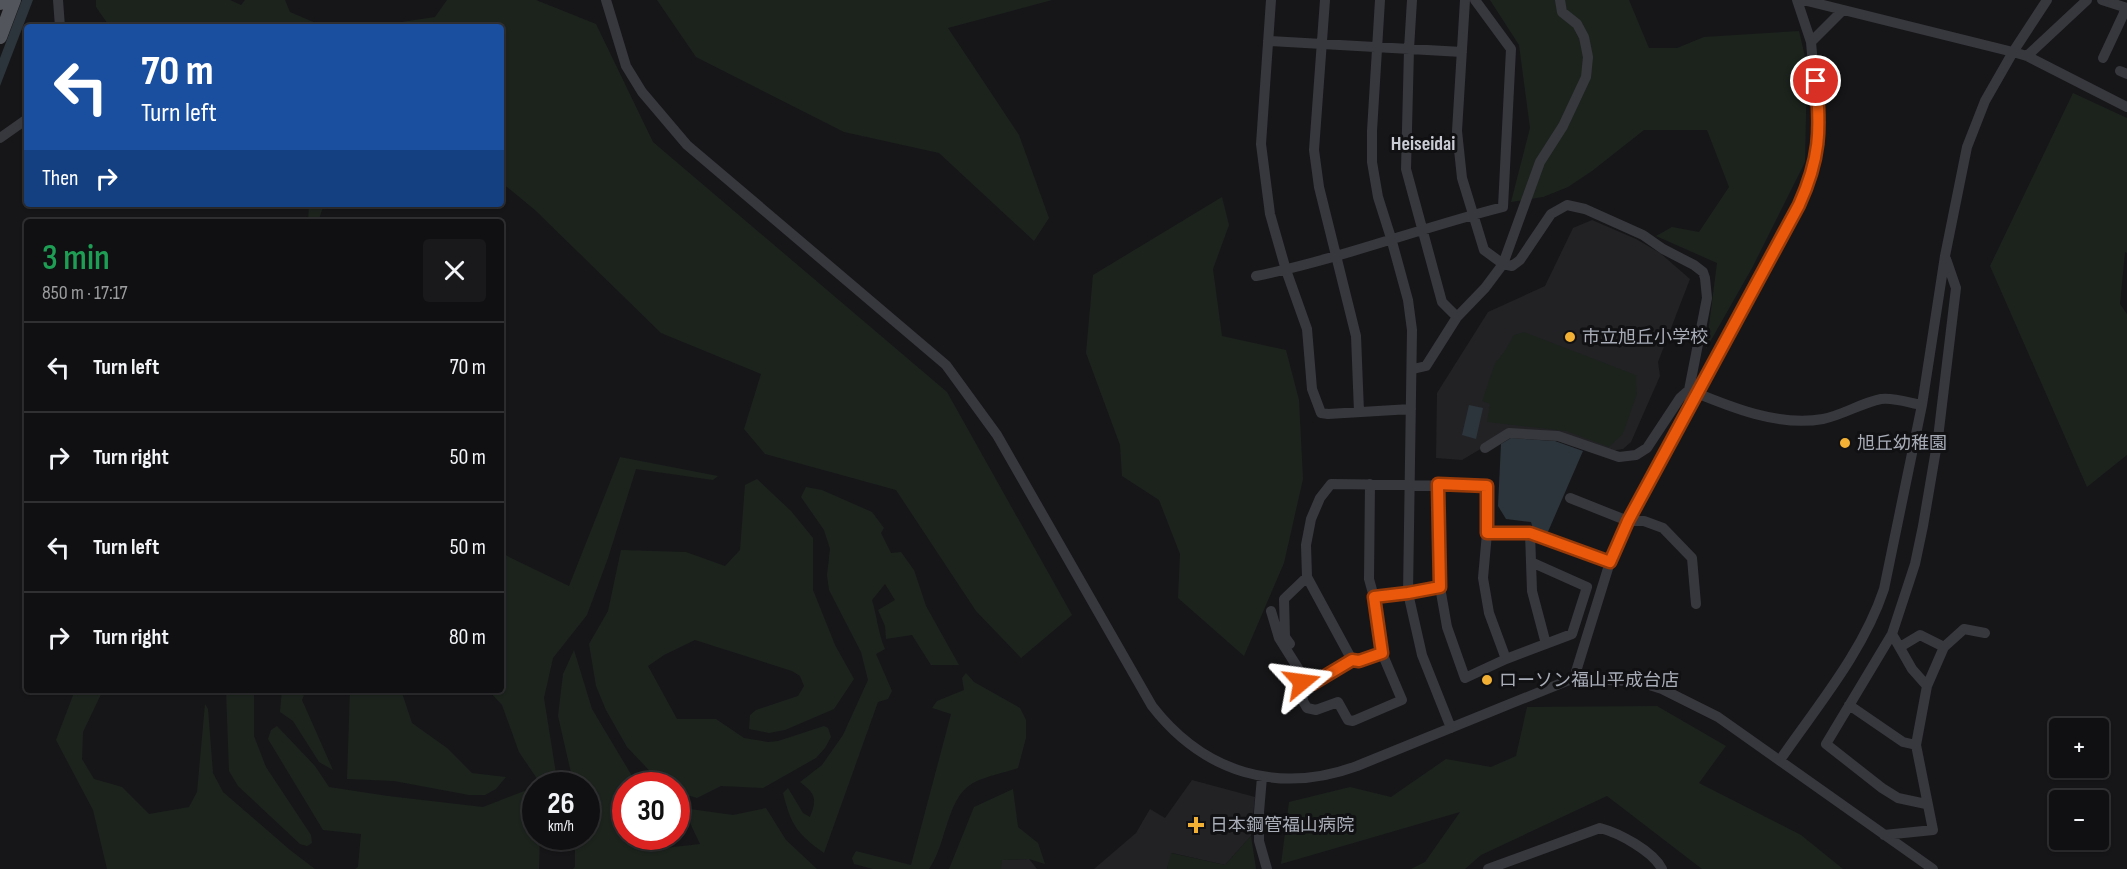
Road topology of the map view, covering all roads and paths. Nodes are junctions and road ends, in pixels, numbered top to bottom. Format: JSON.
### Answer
{"nodes":[{"id":1,"x":14,"y":0,"type":"edge"},
{"id":2,"x":58,"y":0,"type":"edge"},
{"id":3,"x":606,"y":0,"type":"edge"},
{"id":4,"x":1271,"y":0,"type":"edge"},
{"id":5,"x":1325,"y":0,"type":"edge"},
{"id":6,"x":1380,"y":0,"type":"edge"},
{"id":7,"x":1412,"y":0,"type":"edge"},
{"id":8,"x":1465,"y":0,"type":"edge"},
{"id":9,"x":1475,"y":0,"type":"edge"},
{"id":10,"x":1560,"y":0,"type":"edge"},
{"id":11,"x":1797,"y":0,"type":"edge"},
{"id":12,"x":1803,"y":0,"type":"edge"},
{"id":13,"x":2047,"y":0,"type":"edge"},
{"id":14,"x":2087,"y":0,"type":"edge"},
{"id":15,"x":2102,"y":0,"type":"edge"},
{"id":16,"x":2125,"y":8,"type":"edge"},
{"id":17,"x":1842,"y":10,"type":"junction"},
{"id":18,"x":60,"y":24,"type":"edge"},
{"id":19,"x":0,"y":37,"type":"edge"},
{"id":20,"x":1268,"y":41,"type":"junction"},
{"id":21,"x":1811,"y":42,"type":"junction"},
{"id":22,"x":1323,"y":44,"type":"junction"},
{"id":23,"x":1377,"y":47,"type":"junction"},
{"id":24,"x":1409,"y":49,"type":"junction"},
{"id":25,"x":1461,"y":52,"type":"junction"},
{"id":26,"x":2013,"y":52,"type":"junction"},
{"id":27,"x":2027,"y":56,"type":"junction"},
{"id":28,"x":2103,"y":58,"type":"dead end"},
{"id":29,"x":2127,"y":107,"type":"edge"},
{"id":30,"x":24,"y":122,"type":"edge"},
{"id":31,"x":0,"y":138,"type":"edge"},
{"id":32,"x":1473,"y":214,"type":"junction"},
{"id":33,"x":1423,"y":229,"type":"junction"},
{"id":34,"x":1392,"y":238,"type":"junction"},
{"id":35,"x":1337,"y":256,"type":"junction"},
{"id":36,"x":1945,"y":256,"type":"junction"},
{"id":37,"x":1503,"y":264,"type":"junction"},
{"id":38,"x":1286,"y":270,"type":"junction"},
{"id":39,"x":1256,"y":276,"type":"dead end"},
{"id":40,"x":1456,"y":317,"type":"junction"},
{"id":41,"x":1413,"y":369,"type":"junction"},
{"id":42,"x":1692,"y":391,"type":"junction"},
{"id":43,"x":1922,"y":405,"type":"junction"},
{"id":44,"x":1411,"y":410,"type":"junction"},
{"id":45,"x":1359,"y":412,"type":"junction"},
{"id":46,"x":1485,"y":448,"type":"dead end"},
{"id":47,"x":1370,"y":484,"type":"junction"},
{"id":48,"x":1410,"y":484,"type":"junction"},
{"id":49,"x":1438,"y":484,"type":"junction"},
{"id":50,"x":1570,"y":498,"type":"dead end"},
{"id":51,"x":1628,"y":521,"type":"junction"},
{"id":52,"x":1487,"y":533,"type":"junction"},
{"id":53,"x":1530,"y":533,"type":"junction"},
{"id":54,"x":1531,"y":562,"type":"junction"},
{"id":55,"x":1610,"y":562,"type":"junction"},
{"id":56,"x":1307,"y":577,"type":"junction"},
{"id":57,"x":1440,"y":587,"type":"junction"},
{"id":58,"x":1408,"y":593,"type":"junction"},
{"id":59,"x":1374,"y":597,"type":"junction"},
{"id":60,"x":1696,"y":604,"type":"dead end"},
{"id":61,"x":1271,"y":611,"type":"dead end"},
{"id":62,"x":1985,"y":633,"type":"dead end"},
{"id":63,"x":1892,"y":634,"type":"junction"},
{"id":64,"x":1546,"y":644,"type":"junction"},
{"id":65,"x":1944,"y":647,"type":"junction"},
{"id":66,"x":1900,"y":648,"type":"junction"},
{"id":67,"x":1382,"y":653,"type":"junction"},
{"id":68,"x":1506,"y":659,"type":"junction"},
{"id":69,"x":1352,"y":660,"type":"junction"},
{"id":70,"x":1302,"y":678,"type":"junction"},
{"id":71,"x":1574,"y":678,"type":"junction"},
{"id":72,"x":1927,"y":686,"type":"junction"},
{"id":73,"x":1849,"y":705,"type":"junction"},
{"id":74,"x":1451,"y":728,"type":"junction"},
{"id":75,"x":1916,"y":745,"type":"junction"},
{"id":76,"x":1780,"y":760,"type":"junction"},
{"id":77,"x":1262,"y":777,"type":"junction"},
{"id":78,"x":1926,"y":804,"type":"junction"},
{"id":79,"x":1884,"y":835,"type":"junction"},
{"id":80,"x":1267,"y":869,"type":"edge"},
{"id":81,"x":1488,"y":869,"type":"edge"},
{"id":82,"x":1662,"y":869,"type":"edge"},
{"id":83,"x":1933,"y":869,"type":"edge"}],
"edges":[{"from":1,"to":19,"type":"main road"},
{"from":2,"to":18,"type":"street"},
{"from":3,"to":77,"type":"street"},
{"from":4,"to":20,"type":"street"},
{"from":5,"to":22,"type":"street"},
{"from":6,"to":23,"type":"street"},
{"from":7,"to":24,"type":"street"},
{"from":8,"to":25,"type":"street"},
{"from":9,"to":32,"type":"street"},
{"from":10,"to":37,"type":"street"},
{"from":11,"to":21,"type":"street"},
{"from":12,"to":17,"type":"street"},
{"from":13,"to":26,"type":"street"},
{"from":14,"to":27,"type":"street"},
{"from":15,"to":16,"type":"street"},
{"from":16,"to":28,"type":"street"},
{"from":17,"to":21,"type":"street"},
{"from":17,"to":26,"type":"street"},
{"from":20,"to":22,"type":"street"},
{"from":20,"to":38,"type":"street"},
{"from":21,"to":42,"type":"street"},
{"from":22,"to":23,"type":"street"},
{"from":22,"to":35,"type":"street"},
{"from":23,"to":24,"type":"street"},
{"from":23,"to":34,"type":"street"},
{"from":24,"to":25,"type":"street"},
{"from":24,"to":33,"type":"street"},
{"from":25,"to":32,"type":"street"},
{"from":26,"to":27,"type":"street"},
{"from":26,"to":36,"type":"street"},
{"from":27,"to":29,"type":"street"},
{"from":30,"to":31,"type":"street"},
{"from":32,"to":33,"type":"street"},
{"from":32,"to":37,"type":"street"},
{"from":33,"to":34,"type":"street"},
{"from":33,"to":40,"type":"street"},
{"from":34,"to":35,"type":"street"},
{"from":34,"to":41,"type":"street"},
{"from":35,"to":38,"type":"street"},
{"from":35,"to":45,"type":"street"},
{"from":36,"to":43,"type":"street"},
{"from":36,"to":63,"type":"street"},
{"from":37,"to":40,"type":"street"},
{"from":37,"to":42,"type":"street"},
{"from":38,"to":39,"type":"street"},
{"from":38,"to":45,"type":"street"},
{"from":40,"to":41,"type":"street"},
{"from":41,"to":44,"type":"street"},
{"from":42,"to":43,"type":"street"},
{"from":42,"to":46,"type":"street"},
{"from":42,"to":51,"type":"street"},
{"from":43,"to":76,"type":"street"},
{"from":44,"to":45,"type":"street"},
{"from":44,"to":48,"type":"street"},
{"from":47,"to":48,"type":"street"},
{"from":47,"to":56,"type":"street"},
{"from":47,"to":59,"type":"street"},
{"from":48,"to":49,"type":"street"},
{"from":48,"to":58,"type":"street"},
{"from":49,"to":52,"type":"street"},
{"from":49,"to":57,"type":"street"},
{"from":50,"to":51,"type":"street"},
{"from":51,"to":55,"type":"street"},
{"from":51,"to":60,"type":"street"},
{"from":52,"to":53,"type":"street"},
{"from":52,"to":68,"type":"street"},
{"from":53,"to":54,"type":"street"},
{"from":53,"to":55,"type":"street"},
{"from":54,"to":64,"type":"street"},
{"from":54,"to":64,"type":"street"},
{"from":55,"to":71,"type":"street"},
{"from":56,"to":69,"type":"street"},
{"from":56,"to":70,"type":"street"},
{"from":57,"to":58,"type":"street"},
{"from":57,"to":68,"type":"street"},
{"from":58,"to":59,"type":"street"},
{"from":58,"to":74,"type":"street"},
{"from":59,"to":67,"type":"street"},
{"from":61,"to":70,"type":"street"},
{"from":62,"to":65,"type":"street"},
{"from":63,"to":66,"type":"street"},
{"from":63,"to":73,"type":"street"},
{"from":64,"to":68,"type":"street"},
{"from":65,"to":66,"type":"street"},
{"from":65,"to":72,"type":"street"},
{"from":66,"to":72,"type":"street"},
{"from":67,"to":69,"type":"street"},
{"from":67,"to":70,"type":"street"},
{"from":69,"to":70,"type":"street"},
{"from":71,"to":74,"type":"street"},
{"from":71,"to":76,"type":"street"},
{"from":72,"to":75,"type":"street"},
{"from":73,"to":75,"type":"street"},
{"from":73,"to":78,"type":"street"},
{"from":74,"to":77,"type":"street"},
{"from":75,"to":78,"type":"street"},
{"from":76,"to":79,"type":"street"},
{"from":77,"to":80,"type":"street"},
{"from":78,"to":79,"type":"street"},
{"from":79,"to":83,"type":"street"},
{"from":81,"to":82,"type":"street"}]}
